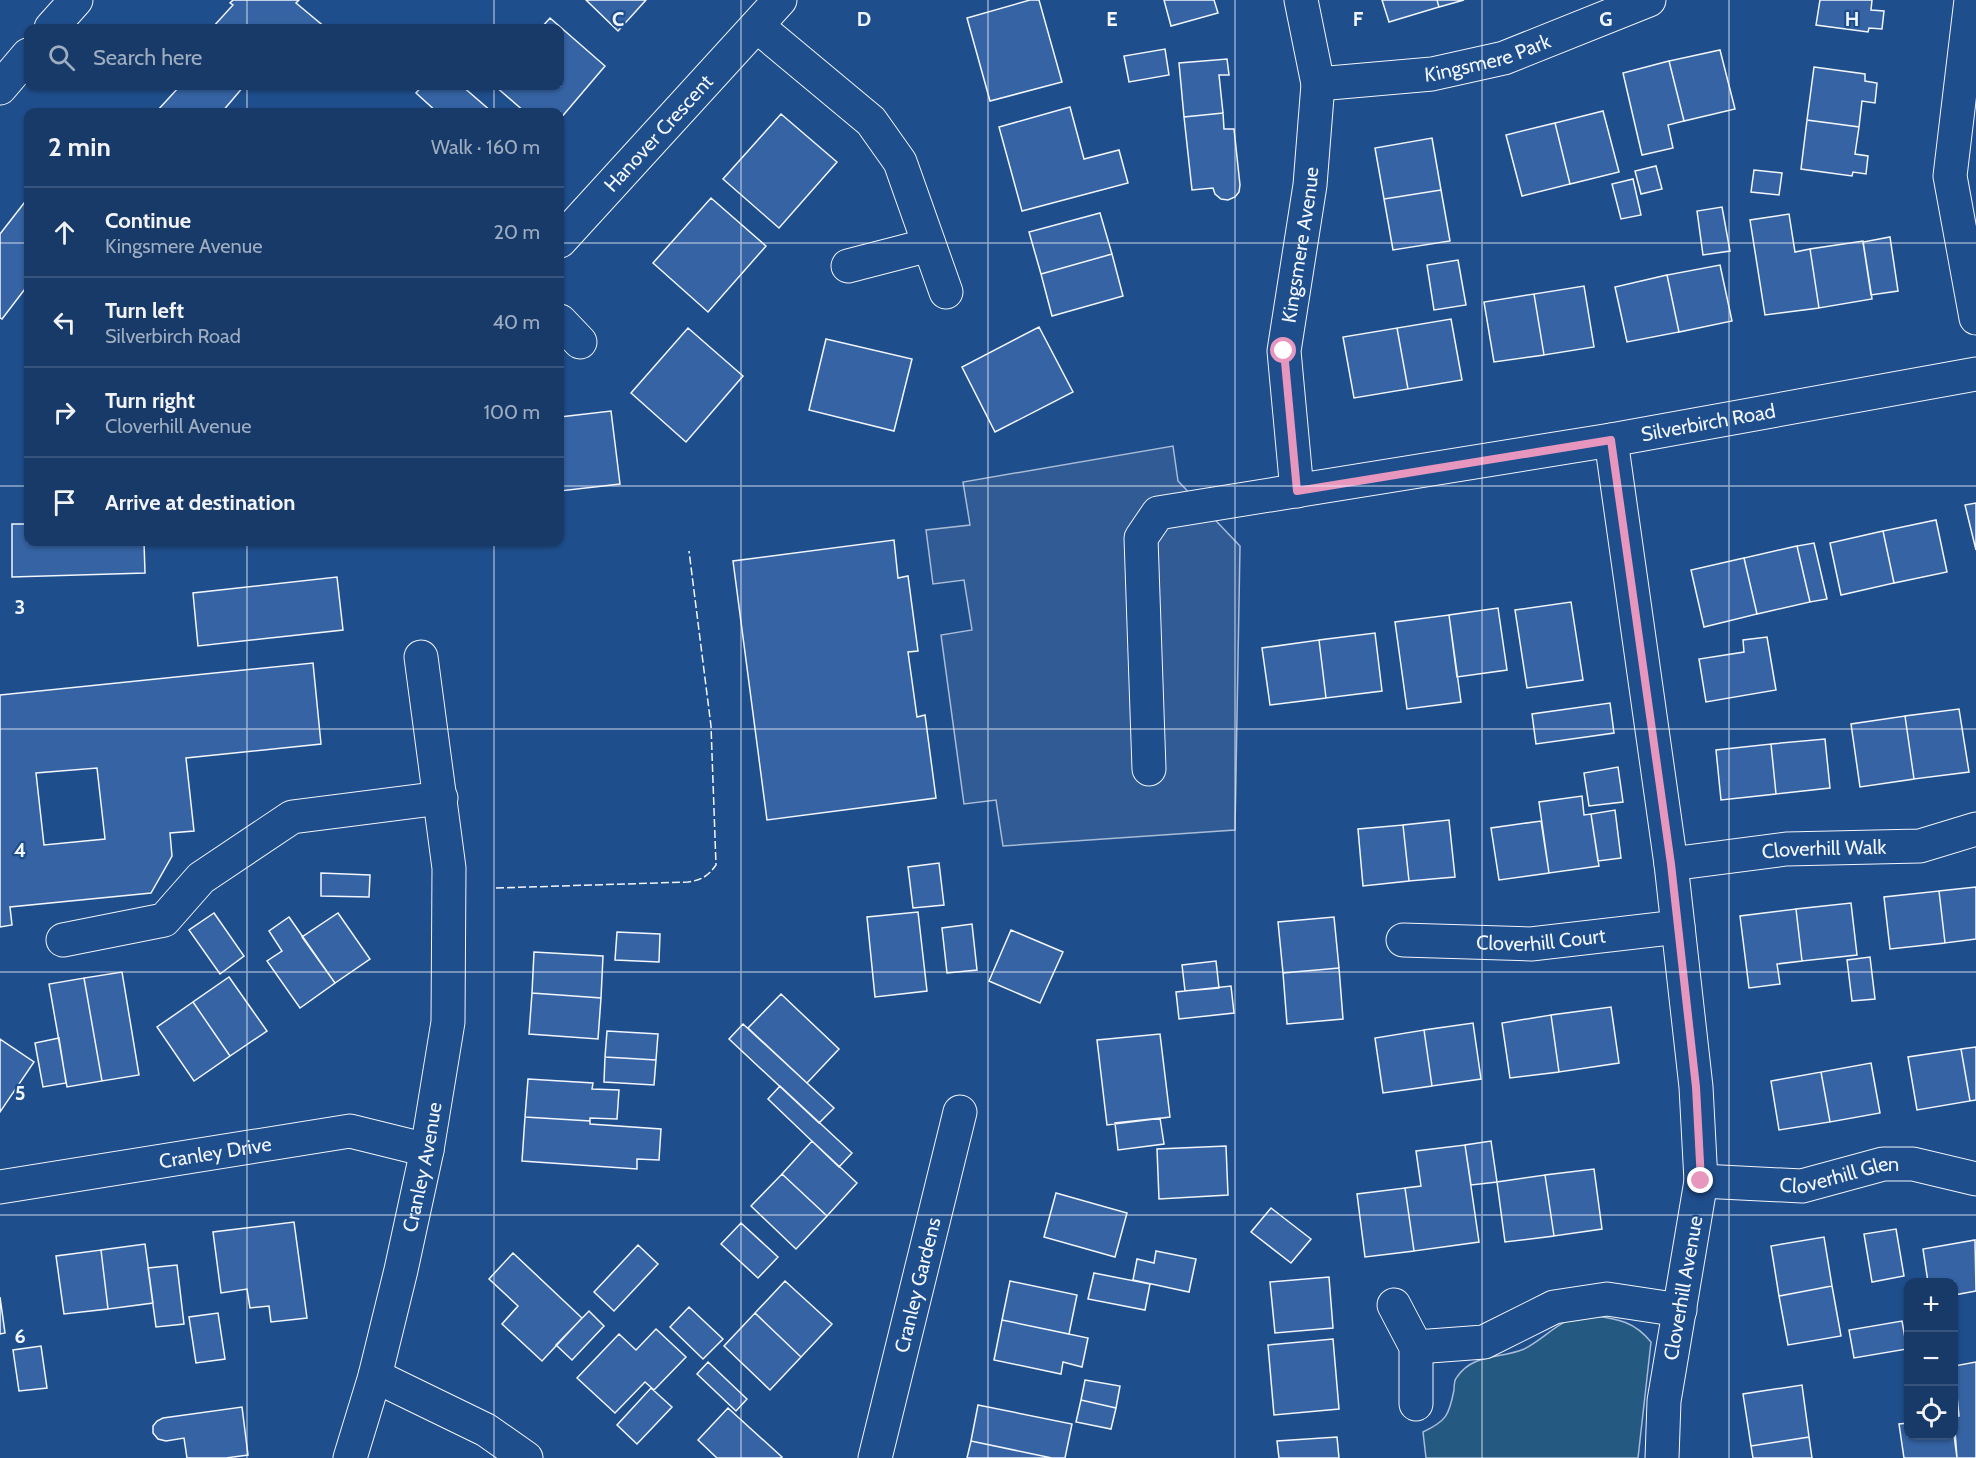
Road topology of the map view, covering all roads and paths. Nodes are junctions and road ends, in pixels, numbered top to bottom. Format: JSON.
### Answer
{"nodes":[{"id":1,"x":76,"y":0,"type":"edge"},
{"id":2,"x":780,"y":0,"type":"edge"},
{"id":3,"x":1301,"y":0,"type":"edge"},
{"id":4,"x":1649,"y":0,"type":"edge"},
{"id":5,"x":1971,"y":0,"type":"edge"},
{"id":6,"x":55,"y":24,"type":"edge"},
{"id":7,"x":757,"y":26,"type":"junction"},
{"id":8,"x":24,"y":60,"type":"edge"},
{"id":9,"x":1318,"y":84,"type":"junction"},
{"id":10,"x":0,"y":88,"type":"edge"},
{"id":11,"x":564,"y":238,"type":"edge"},
{"id":12,"x":929,"y":245,"type":"junction"},
{"id":13,"x":848,"y":266,"type":"dead end"},
{"id":14,"x":946,"y":292,"type":"dead end"},
{"id":15,"x":1976,"y":318,"type":"edge"},
{"id":16,"x":1976,"y":374,"type":"edge"},
{"id":17,"x":1611,"y":440,"type":"junction"},
{"id":18,"x":1297,"y":491,"type":"junction"},
{"id":19,"x":421,"y":657,"type":"dead end"},
{"id":20,"x":1149,"y":769,"type":"dead end"},
{"id":21,"x":441,"y":798,"type":"junction"},
{"id":22,"x":1976,"y":829,"type":"edge"},
{"id":23,"x":1671,"y":864,"type":"junction"},
{"id":24,"x":1678,"y":927,"type":"junction"},
{"id":25,"x":63,"y":940,"type":"dead end"},
{"id":26,"x":1403,"y":940,"type":"dead end"},
{"id":27,"x":960,"y":1112,"type":"dead end"},
{"id":28,"x":427,"y":1150,"type":"junction"},
{"id":29,"x":1976,"y":1179,"type":"edge"},
{"id":30,"x":1701,"y":1181,"type":"junction"},
{"id":31,"x":0,"y":1187,"type":"edge"},
{"id":32,"x":1394,"y":1305,"type":"dead end"},
{"id":33,"x":1680,"y":1310,"type":"junction"},
{"id":34,"x":1416,"y":1347,"type":"junction"},
{"id":35,"x":375,"y":1376,"type":"junction"},
{"id":36,"x":1416,"y":1404,"type":"dead end"},
{"id":37,"x":350,"y":1458,"type":"edge"},
{"id":38,"x":526,"y":1458,"type":"edge"},
{"id":39,"x":875,"y":1458,"type":"edge"},
{"id":40,"x":1662,"y":1458,"type":"edge"}],
"edges":[{"from":1,"to":6,"type":"street"},
{"from":2,"to":7,"type":"street","name":"Hanover Crescent"},
{"from":3,"to":9,"type":"street","name":"Kingsmere Avenue"},
{"from":4,"to":9,"type":"street","name":"Kingsmere Park"},
{"from":5,"to":15,"type":"street"},
{"from":7,"to":11,"type":"street","name":"Hanover Crescent"},
{"from":7,"to":12,"type":"street"},
{"from":8,"to":10,"type":"street"},
{"from":9,"to":18,"type":"street","name":"Kingsmere Avenue"},
{"from":12,"to":13,"type":"street"},
{"from":12,"to":14,"type":"street"},
{"from":16,"to":17,"type":"street","name":"Silverbirch Road"},
{"from":17,"to":18,"type":"street","name":"Silverbirch Road"},
{"from":17,"to":23,"type":"street","name":"Cloverhill Avenue"},
{"from":18,"to":20,"type":"street","name":"Silverbirch Road"},
{"from":19,"to":21,"type":"street","name":"Cranley Avenue"},
{"from":21,"to":25,"type":"street"},
{"from":21,"to":28,"type":"street","name":"Cranley Avenue"},
{"from":22,"to":23,"type":"street","name":"Cloverhill Walk"},
{"from":23,"to":24,"type":"street","name":"Cloverhill Avenue"},
{"from":24,"to":26,"type":"street","name":"Cloverhill Court"},
{"from":24,"to":30,"type":"street","name":"Cloverhill Avenue"},
{"from":27,"to":39,"type":"street","name":"Cranley Gardens"},
{"from":28,"to":31,"type":"street","name":"Cranley Drive"},
{"from":28,"to":35,"type":"street","name":"Cranley Avenue"},
{"from":29,"to":30,"type":"street","name":"Cloverhill Glen"},
{"from":30,"to":33,"type":"street","name":"Cloverhill Avenue"},
{"from":32,"to":34,"type":"street"},
{"from":33,"to":34,"type":"street"},
{"from":33,"to":40,"type":"street","name":"Cloverhill Avenue"},
{"from":34,"to":36,"type":"street"},
{"from":35,"to":37,"type":"street","name":"Cranley Avenue"},
{"from":35,"to":38,"type":"street"}]}
